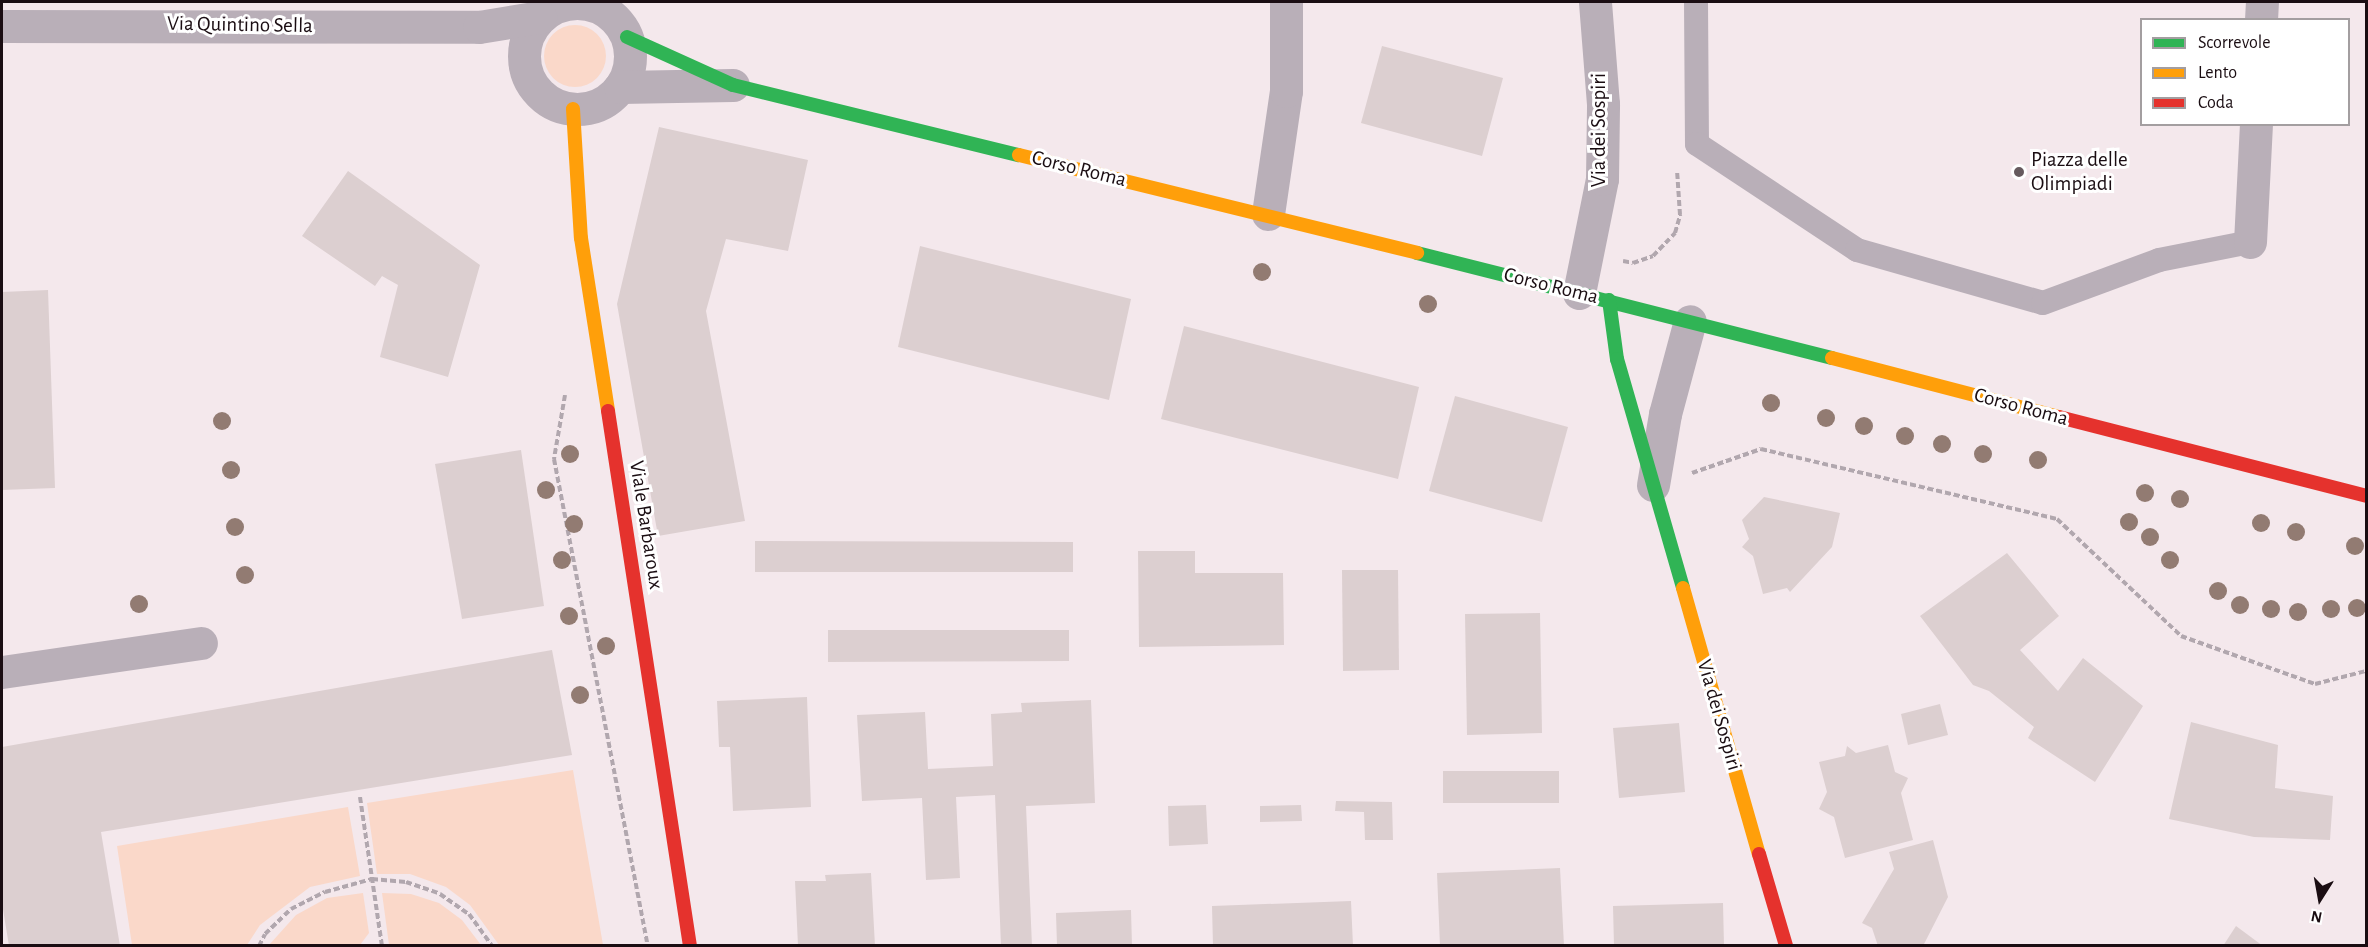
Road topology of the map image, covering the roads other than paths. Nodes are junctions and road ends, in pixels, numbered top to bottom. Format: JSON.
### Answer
{"nodes":[{"id":1,"x":1286,"y":2,"type":"edge"},
{"id":2,"x":1595,"y":2,"type":"edge"},
{"id":3,"x":1696,"y":2,"type":"edge"},
{"id":4,"x":2262,"y":2,"type":"edge"},
{"id":5,"x":597,"y":4,"type":"edge"},
{"id":6,"x":75,"y":13,"type":"edge"},
{"id":7,"x":141,"y":13,"type":"edge"},
{"id":8,"x":540,"y":17,"type":"junction"},
{"id":9,"x":2261,"y":18,"type":"edge"},
{"id":10,"x":2,"y":26,"type":"edge"},
{"id":11,"x":479,"y":27,"type":"junction"},
{"id":12,"x":627,"y":37,"type":"junction"},
{"id":13,"x":530,"y":81,"type":"junction"},
{"id":14,"x":733,"y":85,"type":"junction"},
{"id":15,"x":620,"y":87,"type":"junction"},
{"id":16,"x":573,"y":109,"type":"junction"},
{"id":17,"x":2256,"y":126,"type":"edge"},
{"id":18,"x":1268,"y":214,"type":"junction"},
{"id":19,"x":2250,"y":242,"type":"joint"},
{"id":20,"x":1594,"y":296,"type":"junction"},
{"id":21,"x":1690,"y":321,"type":"junction"},
{"id":22,"x":1653,"y":485,"type":"junction"},
{"id":23,"x":2366,"y":491,"type":"edge"},
{"id":24,"x":201,"y":643,"type":"dead end"},
{"id":25,"x":2,"y":672,"type":"edge"},
{"id":26,"x":690,"y":945,"type":"edge"},
{"id":27,"x":1786,"y":945,"type":"edge"}],
"edges":[{"from":1,"to":18,"type":"street"},
{"from":2,"to":20,"type":"street","name":"Via dei Sospiri"},
{"from":3,"to":19,"type":"lane"},
{"from":4,"to":9,"type":"street"},
{"from":5,"to":8,"type":"street"},
{"from":5,"to":12,"type":"street"},
{"from":6,"to":7,"type":"street","name":"Via Quintino Sella"},
{"from":6,"to":10,"type":"street","name":"Via Quintino Sella"},
{"from":7,"to":11,"type":"street","name":"Via Quintino Sella"},
{"from":8,"to":11,"type":"street","name":"Via Quintino Sella"},
{"from":8,"to":13,"type":"street"},
{"from":11,"to":13,"type":"street"},
{"from":12,"to":14,"type":"street","name":"Corso Roma"},
{"from":12,"to":15,"type":"street"},
{"from":13,"to":16,"type":"street"},
{"from":14,"to":15,"type":"street","name":"Corso Roma"},
{"from":14,"to":18,"type":"street","name":"Corso Roma"},
{"from":15,"to":16,"type":"street"},
{"from":16,"to":26,"type":"street","name":"Viale Barbaroux"},
{"from":17,"to":19,"type":"street"},
{"from":18,"to":20,"type":"street","name":"Corso Roma"},
{"from":20,"to":21,"type":"street","name":"Corso Roma"},
{"from":20,"to":22,"type":"street","name":"Via dei Sospiri"},
{"from":21,"to":22,"type":"street","name":"Via dei Sospiri"},
{"from":21,"to":23,"type":"street","name":"Corso Roma"},
{"from":22,"to":27,"type":"street","name":"Via dei Sospiri"},
{"from":24,"to":25,"type":"street"}]}
